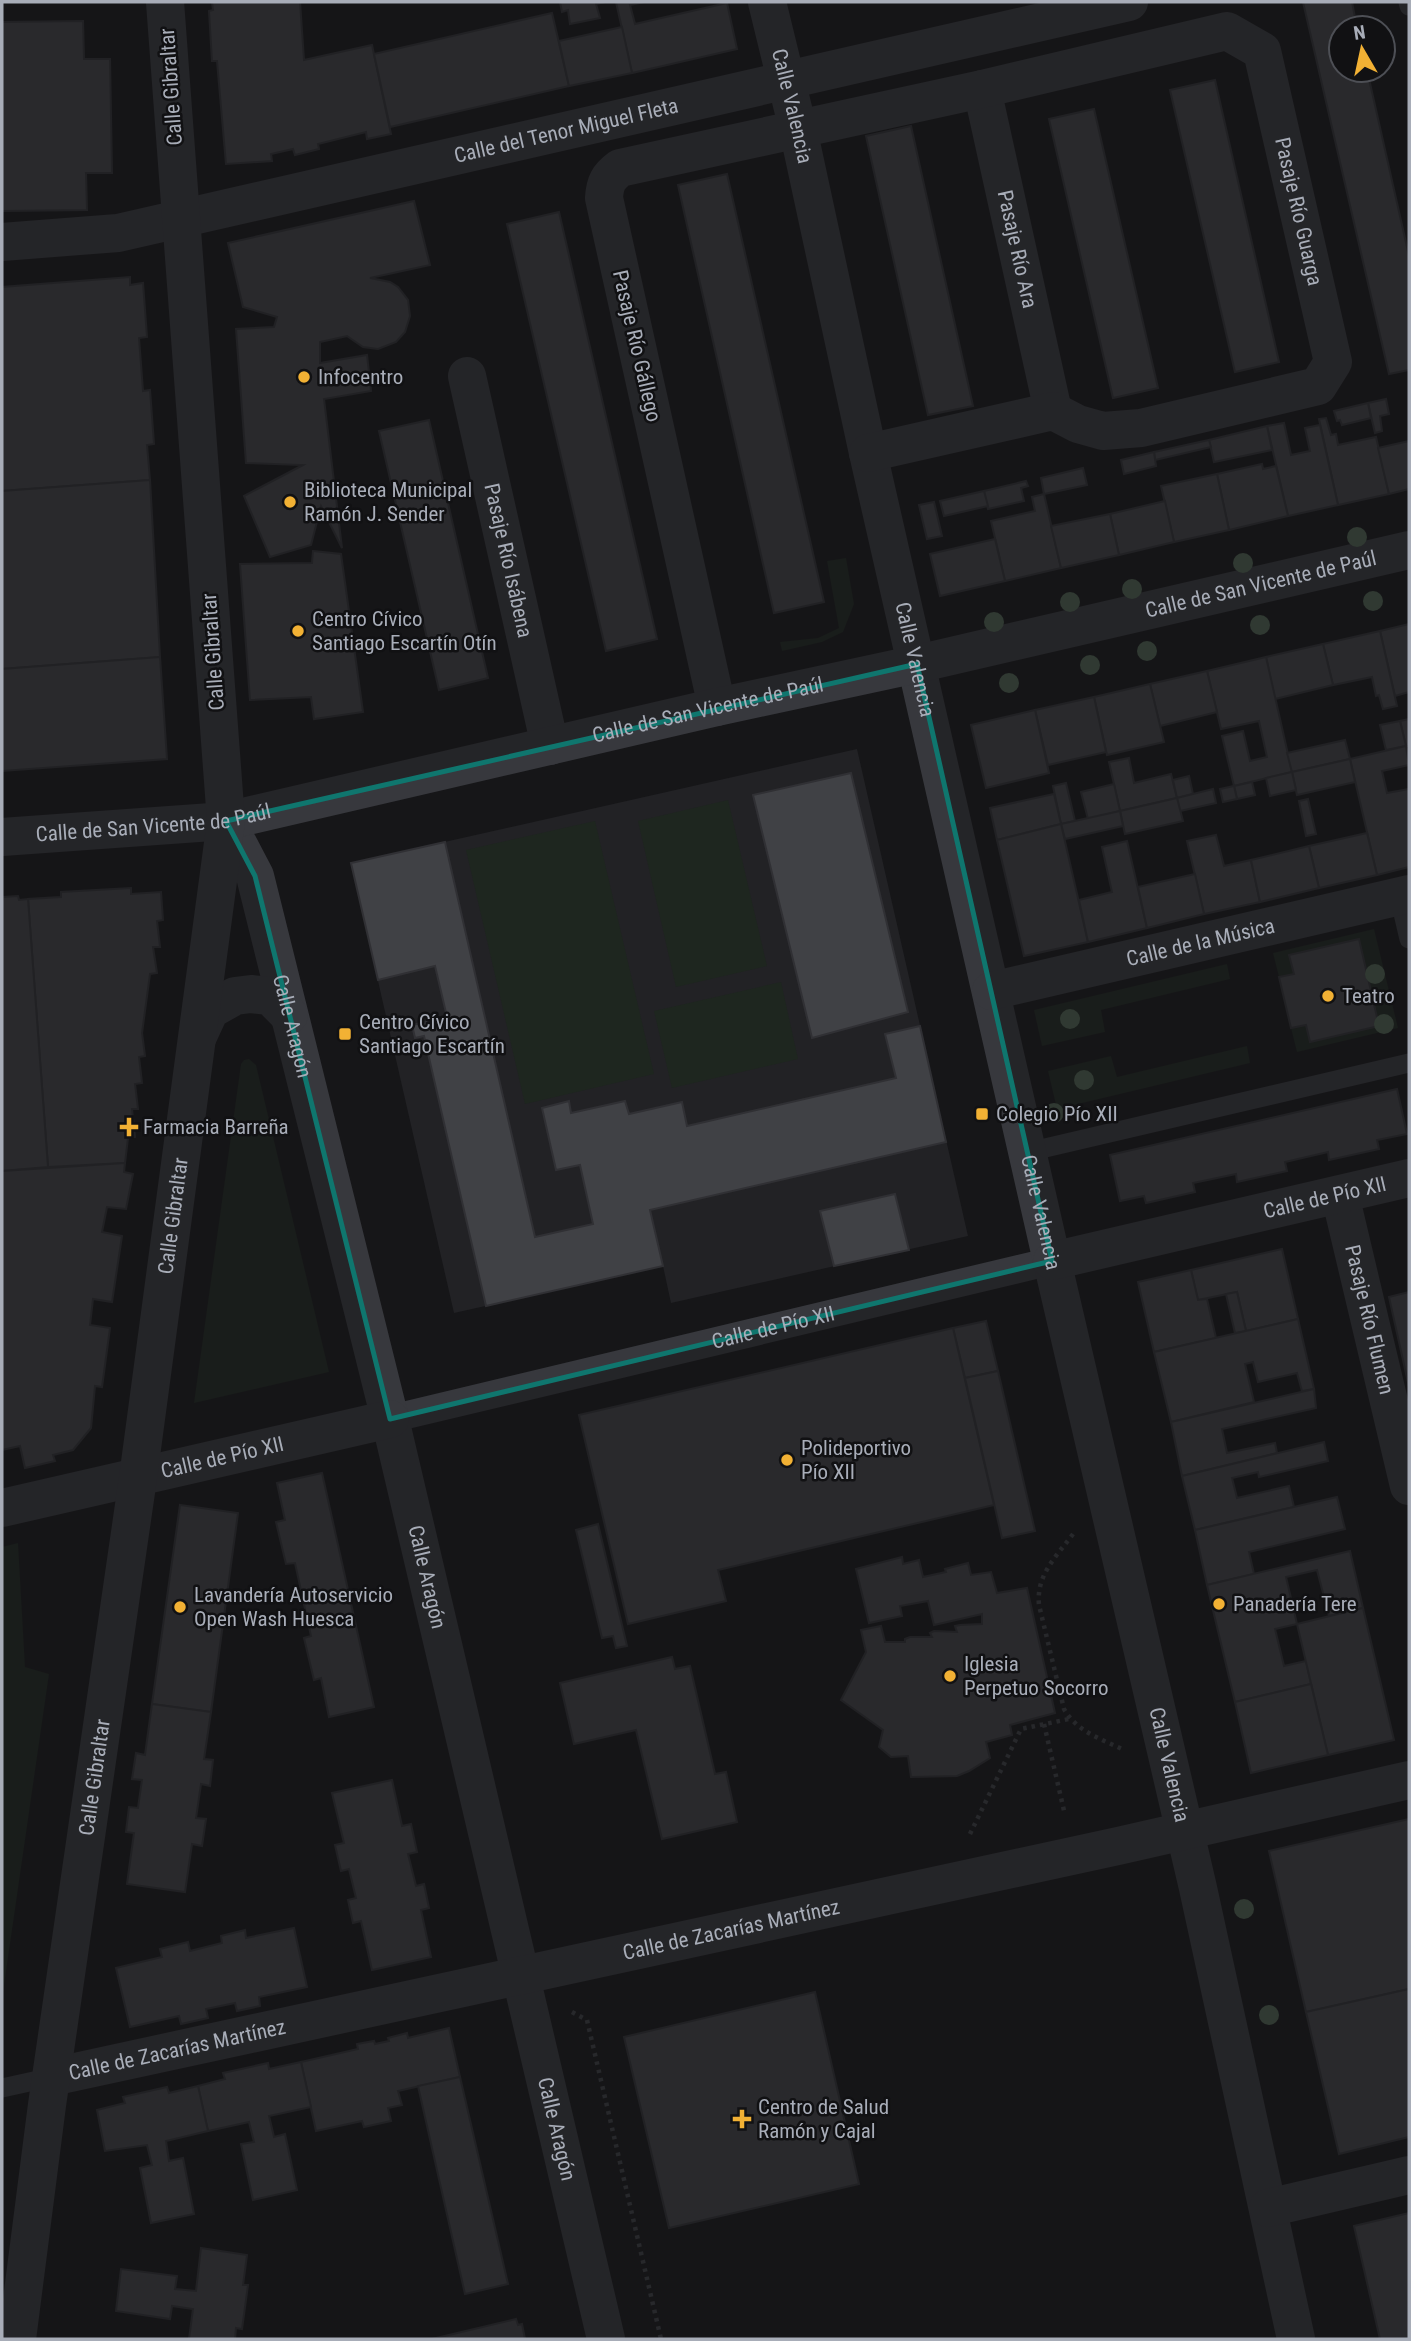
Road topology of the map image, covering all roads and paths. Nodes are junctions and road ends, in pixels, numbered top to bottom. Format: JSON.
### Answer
{"nodes":[{"id":1,"x":165,"y":2,"type":"edge"},
{"id":2,"x":767,"y":2,"type":"edge"},
{"id":3,"x":1129,"y":2,"type":"edge"},
{"id":4,"x":786,"y":80,"type":"junction"},
{"id":5,"x":982,"y":89,"type":"junction"},
{"id":6,"x":798,"y":129,"type":"junction"},
{"id":7,"x":180,"y":219,"type":"junction"},
{"id":8,"x":2,"y":242,"type":"edge"},
{"id":9,"x":467,"y":376,"type":"dead end"},
{"id":10,"x":1053,"y":411,"type":"junction"},
{"id":11,"x":868,"y":453,"type":"junction"},
{"id":12,"x":1409,"y":550,"type":"edge"},
{"id":13,"x":917,"y":664,"type":"junction"},
{"id":14,"x":717,"y":707,"type":"junction"},
{"id":15,"x":550,"y":746,"type":"junction"},
{"id":16,"x":226,"y":821,"type":"junction"},
{"id":17,"x":2,"y":837,"type":"edge"},
{"id":18,"x":1404,"y":895,"type":"edge"},
{"id":19,"x":1409,"y":939,"type":"edge"},
{"id":20,"x":991,"y":991,"type":"junction"},
{"id":21,"x":289,"y":1015,"type":"junction"},
{"id":22,"x":197,"y":1038,"type":"junction"},
{"id":23,"x":1409,"y":1063,"type":"edge"},
{"id":24,"x":1028,"y":1152,"type":"junction"},
{"id":25,"x":1409,"y":1178,"type":"edge"},
{"id":26,"x":1340,"y":1195,"type":"junction"},
{"id":27,"x":1052,"y":1261,"type":"junction"},
{"id":28,"x":390,"y":1419,"type":"junction"},
{"id":29,"x":138,"y":1478,"type":"junction"},
{"id":30,"x":1409,"y":1486,"type":"edge"},
{"id":31,"x":2,"y":1508,"type":"edge"},
{"id":32,"x":1077,"y":1530,"type":"dead end"},
{"id":33,"x":1069,"y":1719,"type":"junction"},
{"id":34,"x":1044,"y":1724,"type":"junction"},
{"id":35,"x":1128,"y":1752,"type":"dead end"},
{"id":36,"x":1409,"y":1780,"type":"edge"},
{"id":37,"x":1065,"y":1816,"type":"dead end"},
{"id":38,"x":1185,"y":1831,"type":"junction"},
{"id":39,"x":967,"y":1841,"type":"dead end"},
{"id":40,"x":523,"y":1986,"type":"junction"},
{"id":41,"x":52,"y":2077,"type":"junction"},
{"id":42,"x":2,"y":2088,"type":"edge"},
{"id":43,"x":1409,"y":2175,"type":"edge"},
{"id":44,"x":1268,"y":2207,"type":"junction"},
{"id":45,"x":17,"y":2339,"type":"edge"},
{"id":46,"x":606,"y":2339,"type":"edge"},
{"id":47,"x":661,"y":2339,"type":"edge"},
{"id":48,"x":1296,"y":2339,"type":"edge"}],
"edges":[{"from":1,"to":7,"type":"street","name":"Calle Gibraltar"},
{"from":2,"to":4,"type":"street","name":"Calle Valencia"},
{"from":3,"to":4,"type":"street","name":"Calle del Tenor Miguel Fleta"},
{"from":4,"to":6,"type":"street","name":"Calle Valencia"},
{"from":4,"to":7,"type":"street","name":"Calle del Tenor Miguel Fleta"},
{"from":5,"to":6,"type":"street","name":"Pasaje Río Guarga"},
{"from":5,"to":10,"type":"street","name":"Pasaje Río Ara"},
{"from":5,"to":10,"type":"street","name":"Pasaje Río Guarga"},
{"from":6,"to":11,"type":"street","name":"Calle Valencia"},
{"from":6,"to":14,"type":"street","name":"Pasaje Río Gállego"},
{"from":7,"to":8,"type":"street","name":"Calle del Tenor Miguel Fleta"},
{"from":7,"to":16,"type":"street","name":"Calle Gibraltar"},
{"from":9,"to":15,"type":"street","name":"Pasaje Río Isábena"},
{"from":10,"to":11,"type":"street"},
{"from":11,"to":13,"type":"street","name":"Calle Valencia"},
{"from":12,"to":13,"type":"street","name":"Calle de San Vicente de Paúl"},
{"from":13,"to":14,"type":"street","name":"Calle de San Vicente de Paúl"},
{"from":13,"to":20,"type":"street","name":"Calle Valencia"},
{"from":14,"to":15,"type":"street","name":"Calle de San Vicente de Paúl"},
{"from":15,"to":16,"type":"street","name":"Calle de San Vicente de Paúl"},
{"from":16,"to":17,"type":"street","name":"Calle de San Vicente de Paúl"},
{"from":16,"to":21,"type":"street","name":"Calle Aragón"},
{"from":16,"to":22,"type":"street","name":"Calle Gibraltar"},
{"from":18,"to":19,"type":"lane"},
{"from":18,"to":20,"type":"street","name":"Calle de la Música"},
{"from":20,"to":24,"type":"street","name":"Calle Valencia"},
{"from":21,"to":22,"type":"street"},
{"from":21,"to":28,"type":"street","name":"Calle Aragón"},
{"from":22,"to":29,"type":"street","name":"Calle Gibraltar"},
{"from":23,"to":24,"type":"lane"},
{"from":24,"to":27,"type":"street","name":"Calle Valencia"},
{"from":25,"to":26,"type":"street","name":"Calle de Pío XII"},
{"from":26,"to":27,"type":"street","name":"Calle de Pío XII"},
{"from":26,"to":30,"type":"street","name":"Pasaje Río Flumen"},
{"from":27,"to":28,"type":"street","name":"Calle de Pío XII"},
{"from":27,"to":38,"type":"street","name":"Calle Valencia"},
{"from":28,"to":29,"type":"street","name":"Calle de Pío XII"},
{"from":28,"to":40,"type":"street","name":"Calle Aragón"},
{"from":29,"to":31,"type":"street","name":"Calle de Pío XII"},
{"from":29,"to":41,"type":"street","name":"Calle Gibraltar"},
{"from":32,"to":33,"type":"path"},
{"from":33,"to":34,"type":"path"},
{"from":33,"to":35,"type":"path"},
{"from":34,"to":37,"type":"path"},
{"from":34,"to":39,"type":"path"},
{"from":36,"to":38,"type":"street","name":"Calle de Zacarías Martínez"},
{"from":38,"to":40,"type":"street","name":"Calle de Zacarías Martínez"},
{"from":38,"to":44,"type":"street","name":"Calle Valencia"},
{"from":40,"to":41,"type":"street","name":"Calle de Zacarías Martínez"},
{"from":40,"to":46,"type":"street","name":"Calle Aragón"},
{"from":40,"to":47,"type":"path"},
{"from":41,"to":42,"type":"lane"},
{"from":41,"to":45,"type":"street","name":"Calle Gibraltar"},
{"from":43,"to":44,"type":"street"},
{"from":44,"to":48,"type":"street","name":"Calle Valencia"}]}
